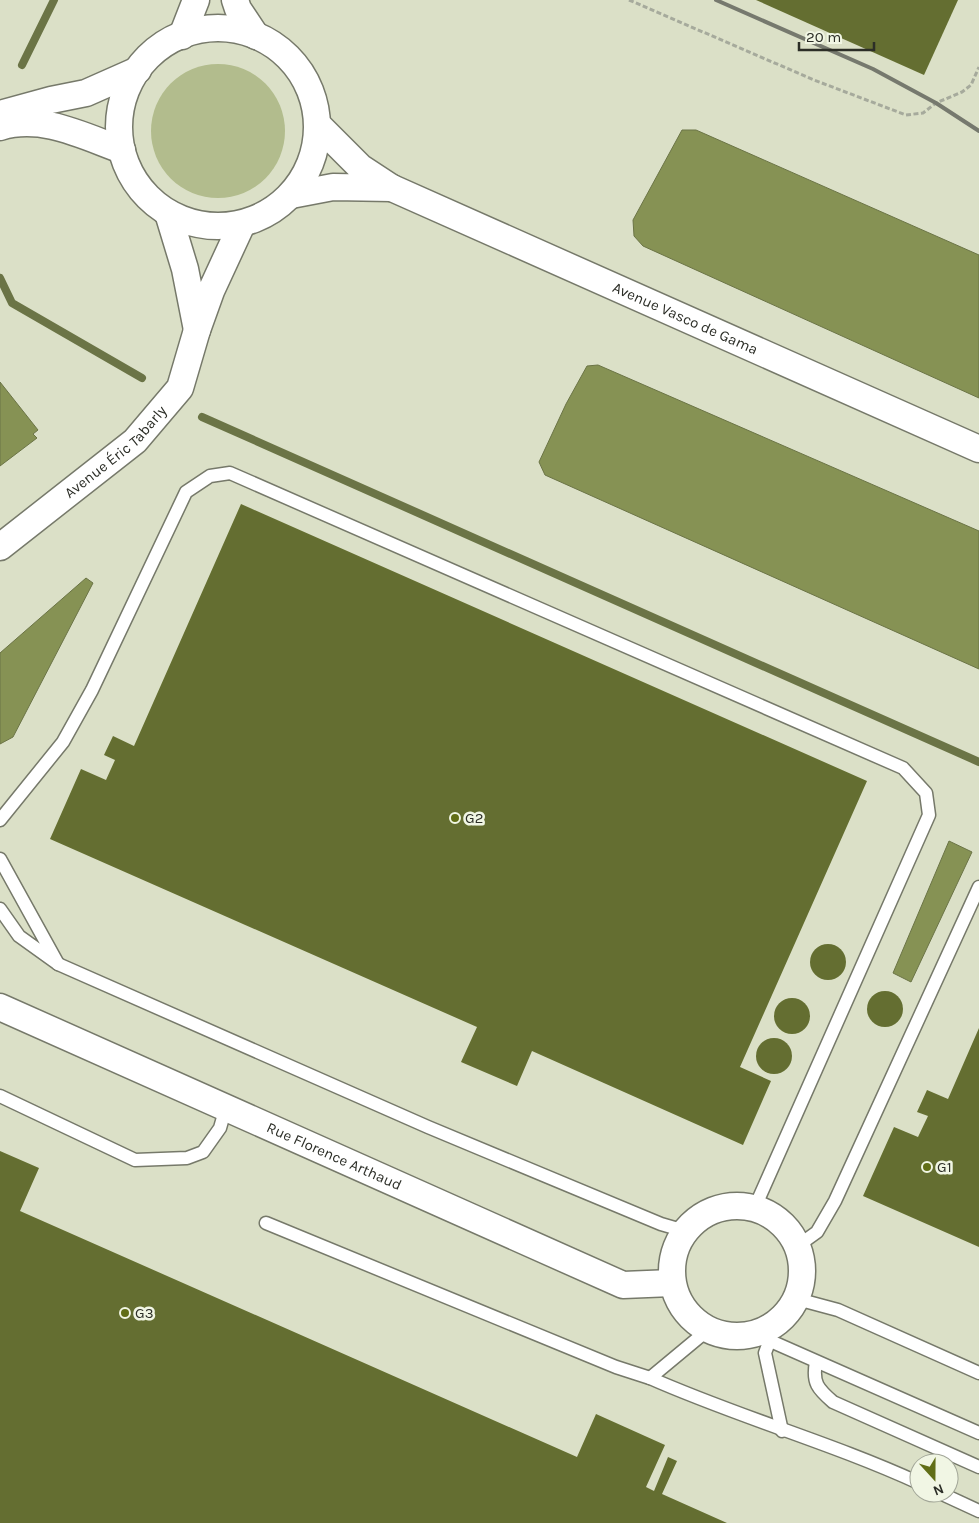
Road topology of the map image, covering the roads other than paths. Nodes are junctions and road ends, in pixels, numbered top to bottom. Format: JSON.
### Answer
{"nodes":[{"id":1,"x":196,"y":0,"type":"edge"},
{"id":2,"x":235,"y":0,"type":"edge"},
{"id":3,"x":182,"y":36,"type":"junction"},
{"id":4,"x":256,"y":36,"type":"junction"},
{"id":5,"x":138,"y":70,"type":"junction"},
{"id":6,"x":0,"y":114,"type":"edge"},
{"id":7,"x":318,"y":125,"type":"junction"},
{"id":8,"x":0,"y":127,"type":"edge"},
{"id":9,"x":122,"y":150,"type":"junction"},
{"id":10,"x":392,"y":188,"type":"junction"},
{"id":11,"x":291,"y":195,"type":"junction"},
{"id":12,"x":168,"y":213,"type":"junction"},
{"id":13,"x":242,"y":224,"type":"junction"},
{"id":14,"x":197,"y":330,"type":"junction"},
{"id":15,"x":979,"y":449,"type":"edge"},
{"id":16,"x":0,"y":547,"type":"edge"},
{"id":17,"x":0,"y":820,"type":"edge"},
{"id":18,"x":0,"y":859,"type":"edge"},
{"id":19,"x":979,"y":887,"type":"edge"},
{"id":20,"x":0,"y":909,"type":"edge"},
{"id":21,"x":58,"y":964,"type":"junction"},
{"id":22,"x":0,"y":1007,"type":"edge"},
{"id":23,"x":0,"y":1096,"type":"edge"},
{"id":24,"x":226,"y":1107,"type":"junction"},
{"id":25,"x":755,"y":1207,"type":"junction"},
{"id":26,"x":266,"y":1223,"type":"dead end"},
{"id":27,"x":685,"y":1231,"type":"junction"},
{"id":28,"x":799,"y":1245,"type":"junction"},
{"id":29,"x":672,"y":1283,"type":"junction"},
{"id":30,"x":797,"y":1299,"type":"junction"},
{"id":31,"x":709,"y":1329,"type":"junction"},
{"id":32,"x":768,"y":1333,"type":"junction"},
{"id":33,"x":816,"y":1362,"type":"junction"},
{"id":34,"x":979,"y":1373,"type":"edge"},
{"id":35,"x":650,"y":1378,"type":"junction"},
{"id":36,"x":782,"y":1431,"type":"junction"},
{"id":37,"x":979,"y":1433,"type":"edge"},
{"id":38,"x":979,"y":1467,"type":"edge"},
{"id":39,"x":909,"y":1478,"type":"edge"},
{"id":40,"x":959,"y":1502,"type":"edge"},
{"id":41,"x":979,"y":1511,"type":"edge"}],
"edges":[{"from":1,"to":3,"type":"street"},
{"from":2,"to":4,"type":"street"},
{"from":3,"to":4,"type":"street"},
{"from":3,"to":5,"type":"street"},
{"from":4,"to":7,"type":"street"},
{"from":5,"to":6,"type":"street"},
{"from":5,"to":9,"type":"street"},
{"from":7,"to":10,"type":"street"},
{"from":7,"to":11,"type":"street"},
{"from":8,"to":9,"type":"street"},
{"from":9,"to":12,"type":"street"},
{"from":10,"to":11,"type":"street"},
{"from":10,"to":15,"type":"street","name":"Avenue Vasco de Gama"},
{"from":11,"to":13,"type":"street"},
{"from":12,"to":13,"type":"street"},
{"from":12,"to":14,"type":"street","name":"Avenue Éric Tabarly"},
{"from":13,"to":14,"type":"street","name":"Avenue Éric Tabarly"},
{"from":14,"to":16,"type":"street","name":"Avenue Éric Tabarly"},
{"from":17,"to":25,"type":"lane"},
{"from":18,"to":21,"type":"lane"},
{"from":19,"to":28,"type":"lane"},
{"from":20,"to":21,"type":"lane"},
{"from":21,"to":27,"type":"lane"},
{"from":22,"to":24,"type":"street","name":"Rue Florence Arthaud"},
{"from":23,"to":24,"type":"lane"},
{"from":24,"to":29,"type":"street","name":"Rue Florence Arthaud"},
{"from":25,"to":27,"type":"street"},
{"from":25,"to":28,"type":"street"},
{"from":26,"to":35,"type":"lane"},
{"from":27,"to":29,"type":"street"},
{"from":28,"to":30,"type":"street"},
{"from":29,"to":31,"type":"street"},
{"from":30,"to":32,"type":"street"},
{"from":30,"to":34,"type":"lane"},
{"from":31,"to":32,"type":"street"},
{"from":31,"to":35,"type":"lane"},
{"from":32,"to":33,"type":"lane"},
{"from":32,"to":36,"type":"lane"},
{"from":33,"to":37,"type":"lane"},
{"from":33,"to":38,"type":"lane"},
{"from":35,"to":36,"type":"lane"},
{"from":36,"to":39,"type":"lane"},
{"from":40,"to":41,"type":"lane"}]}
